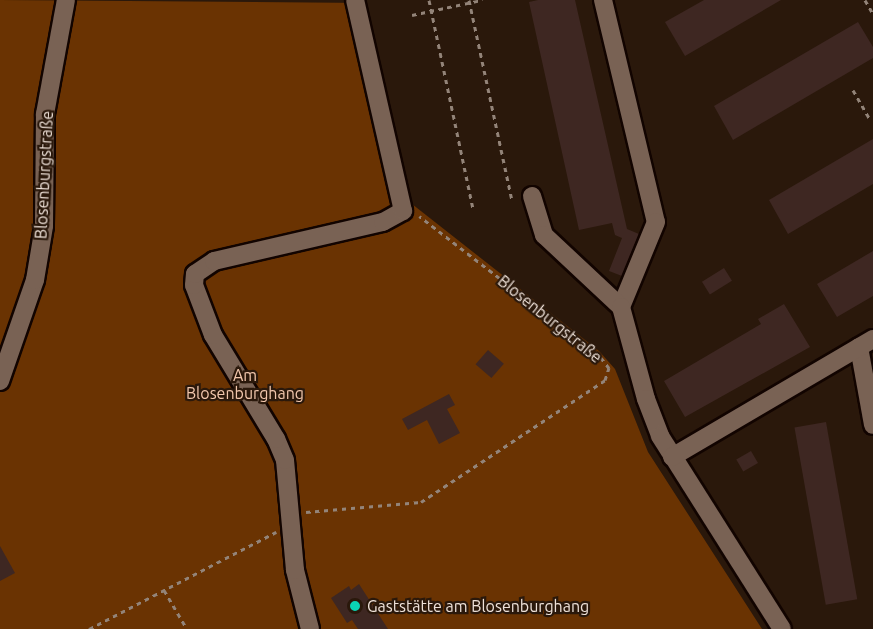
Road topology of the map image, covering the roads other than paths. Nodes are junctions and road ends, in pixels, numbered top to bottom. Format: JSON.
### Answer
{"nodes":[{"id":1,"x":66,"y":0,"type":"edge"},
{"id":2,"x":356,"y":0,"type":"edge"},
{"id":3,"x":603,"y":0,"type":"edge"},
{"id":4,"x":532,"y":196,"type":"dead end"},
{"id":5,"x":621,"y":307,"type":"junction"},
{"id":6,"x":866,"y":343,"type":"edge"},
{"id":7,"x":0,"y":381,"type":"edge"},
{"id":8,"x":873,"y":425,"type":"edge"},
{"id":9,"x":672,"y":457,"type":"junction"},
{"id":10,"x":310,"y":629,"type":"edge"},
{"id":11,"x":782,"y":629,"type":"edge"}],
"edges":[{"from":1,"to":7,"type":"street","name":"Blosenburgstraße"},
{"from":2,"to":10,"type":"street"},
{"from":3,"to":5,"type":"street"},
{"from":4,"to":5,"type":"street"},
{"from":5,"to":9,"type":"street"},
{"from":6,"to":8,"type":"street"},
{"from":6,"to":9,"type":"street"},
{"from":9,"to":11,"type":"street"}]}
